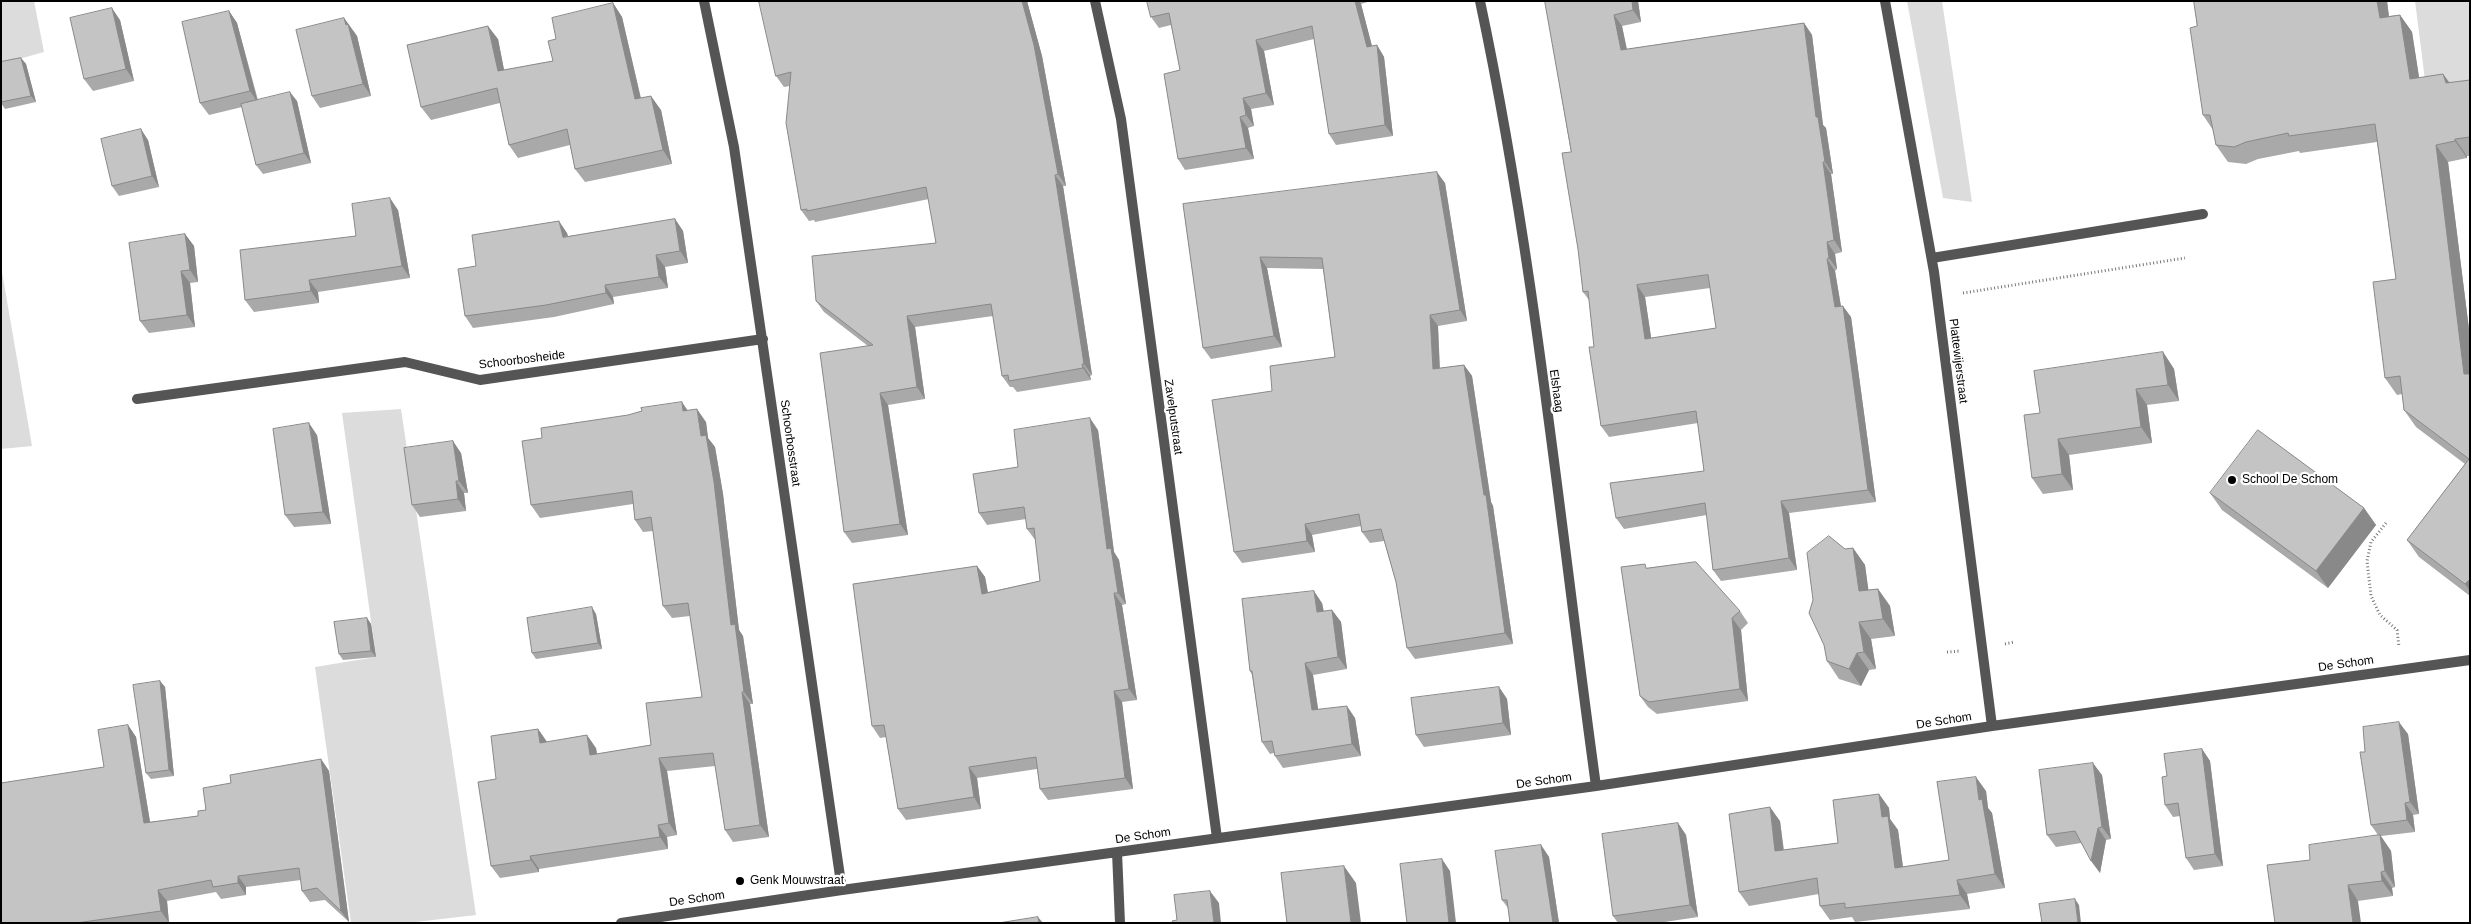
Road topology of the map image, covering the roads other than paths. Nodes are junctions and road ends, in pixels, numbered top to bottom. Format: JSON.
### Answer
{"nodes":[{"id":1,"x":704,"y":1,"type":"edge"},
{"id":2,"x":1095,"y":1,"type":"edge"},
{"id":3,"x":1480,"y":1,"type":"edge"},
{"id":4,"x":1885,"y":1,"type":"edge"},
{"id":5,"x":2203,"y":214,"type":"dead end"},
{"id":6,"x":1932,"y":258,"type":"junction"},
{"id":7,"x":763,"y":339,"type":"junction"},
{"id":8,"x":137,"y":399,"type":"dead end"},
{"id":9,"x":2470,"y":660,"type":"edge"},
{"id":10,"x":1992,"y":726,"type":"junction"},
{"id":11,"x":1596,"y":786,"type":"junction"},
{"id":12,"x":1217,"y":838,"type":"junction"},
{"id":13,"x":1117,"y":852,"type":"junction"},
{"id":14,"x":842,"y":890,"type":"junction"},
{"id":15,"x":621,"y":923,"type":"edge"},
{"id":16,"x":1120,"y":923,"type":"edge"}],
"edges":[{"from":1,"to":7,"type":"street","name":"Schoorbosstraat"},
{"from":2,"to":12,"type":"street","name":"Zavelputstraat"},
{"from":3,"to":11,"type":"street","name":"Elshaag"},
{"from":4,"to":6,"type":"street","name":"Plattewijerstraat"},
{"from":5,"to":6,"type":"street"},
{"from":6,"to":10,"type":"street","name":"Plattewijerstraat"},
{"from":7,"to":8,"type":"street","name":"Schoorbosheide"},
{"from":7,"to":14,"type":"street","name":"Schoorbosstraat"},
{"from":9,"to":10,"type":"street","name":"De Schom"},
{"from":10,"to":11,"type":"street","name":"De Schom"},
{"from":11,"to":12,"type":"street","name":"De Schom"},
{"from":12,"to":13,"type":"street","name":"De Schom"},
{"from":13,"to":14,"type":"street","name":"De Schom"},
{"from":13,"to":16,"type":"street"},
{"from":14,"to":15,"type":"street","name":"De Schom"}]}
